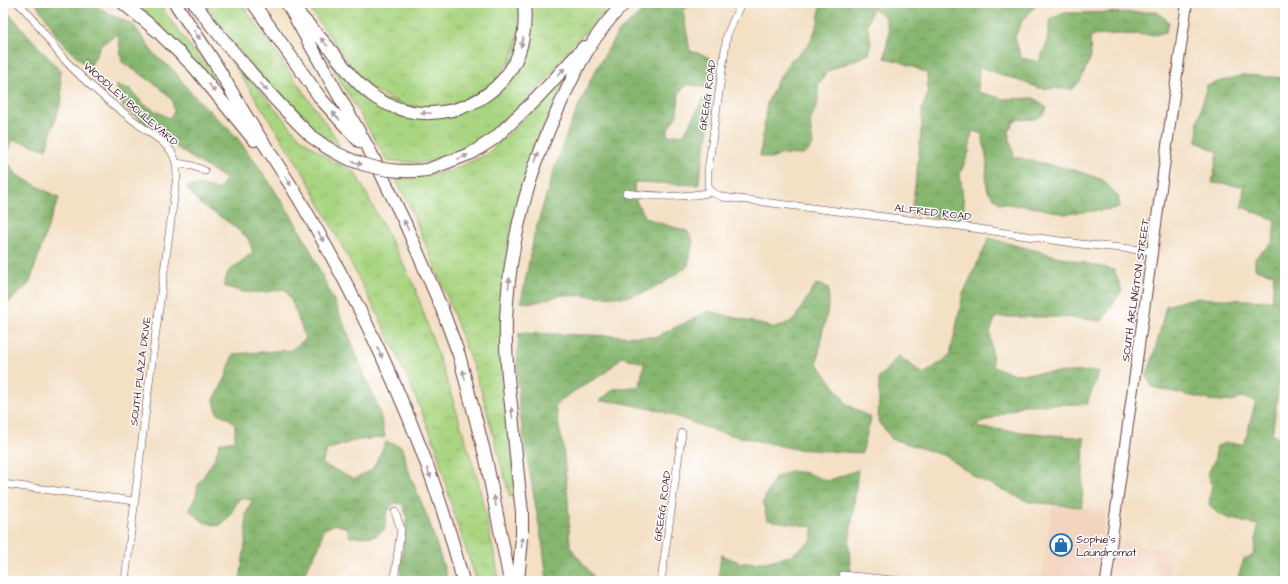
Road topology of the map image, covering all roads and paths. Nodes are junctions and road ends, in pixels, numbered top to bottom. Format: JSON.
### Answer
{"nodes":[{"id":1,"x":18,"y":3,"type":"edge"},
{"id":2,"x":123,"y":3,"type":"edge"},
{"id":3,"x":175,"y":3,"type":"edge"},
{"id":4,"x":194,"y":3,"type":"edge"},
{"id":5,"x":253,"y":3,"type":"edge"},
{"id":6,"x":288,"y":3,"type":"edge"},
{"id":7,"x":524,"y":3,"type":"edge"},
{"id":8,"x":625,"y":3,"type":"edge"},
{"id":9,"x":741,"y":3,"type":"edge"},
{"id":10,"x":1187,"y":3,"type":"edge"},
{"id":11,"x":600,"y":30,"type":"junction"},
{"id":12,"x":372,"y":155,"type":"junction"},
{"id":13,"x":177,"y":163,"type":"junction"},
{"id":14,"x":278,"y":164,"type":"junction"},
{"id":15,"x":205,"y":171,"type":"dead end"},
{"id":16,"x":712,"y":192,"type":"junction"},
{"id":17,"x":626,"y":193,"type":"dead end"},
{"id":18,"x":1152,"y":251,"type":"junction"},
{"id":19,"x":682,"y":433,"type":"dead end"},
{"id":20,"x":3,"y":484,"type":"edge"},
{"id":21,"x":135,"y":501,"type":"junction"},
{"id":22,"x":395,"y":512,"type":"dead end"},
{"id":23,"x":843,"y":575,"type":"dead end"},
{"id":24,"x":125,"y":581,"type":"edge"},
{"id":25,"x":394,"y":581,"type":"edge"},
{"id":26,"x":463,"y":581,"type":"edge"},
{"id":27,"x":510,"y":581,"type":"edge"},
{"id":28,"x":518,"y":581,"type":"edge"},
{"id":29,"x":661,"y":581,"type":"edge"},
{"id":30,"x":901,"y":581,"type":"edge"},
{"id":31,"x":1106,"y":581,"type":"edge"}],
"edges":[{"from":1,"to":13,"type":"street","name":"WOODLEY BOULEVARD"},
{"from":2,"to":14,"type":"highway","one_way":true},
{"from":3,"to":14,"type":"highway","one_way":true},
{"from":4,"to":11,"type":"highway","one_way":true,"bridge":true},
{"from":12,"to":5,"type":"highway","one_way":true},
{"from":7,"to":6,"type":"highway","one_way":true},
{"from":6,"to":12,"type":"highway"},
{"from":8,"to":11,"type":"highway"},
{"from":9,"to":16,"type":"street","name":"GREGG ROAD"},
{"from":10,"to":18,"type":"main road","name":"SOUTH ARLINGTON STREET"},
{"from":28,"to":11,"type":"highway","one_way":true},
{"from":27,"to":12,"type":"highway","one_way":true},
{"from":13,"to":15,"type":"street","name":"WOODLEY BOULEVARD"},
{"from":13,"to":21,"type":"street","name":"SOUTH PLAZA DRIVE"},
{"from":14,"to":26,"type":"highway","one_way":true},
{"from":16,"to":17,"type":"street"},
{"from":16,"to":18,"type":"street","name":"ALFRED ROAD"},
{"from":18,"to":31,"type":"main road","name":"SOUTH ARLINGTON STREET"},
{"from":19,"to":29,"type":"street","name":"GREGG ROAD"},
{"from":20,"to":21,"type":"street"},
{"from":21,"to":24,"type":"street","name":"SOUTH PLAZA DRIVE"},
{"from":22,"to":25,"type":"street"},
{"from":23,"to":30,"type":"street"}]}
